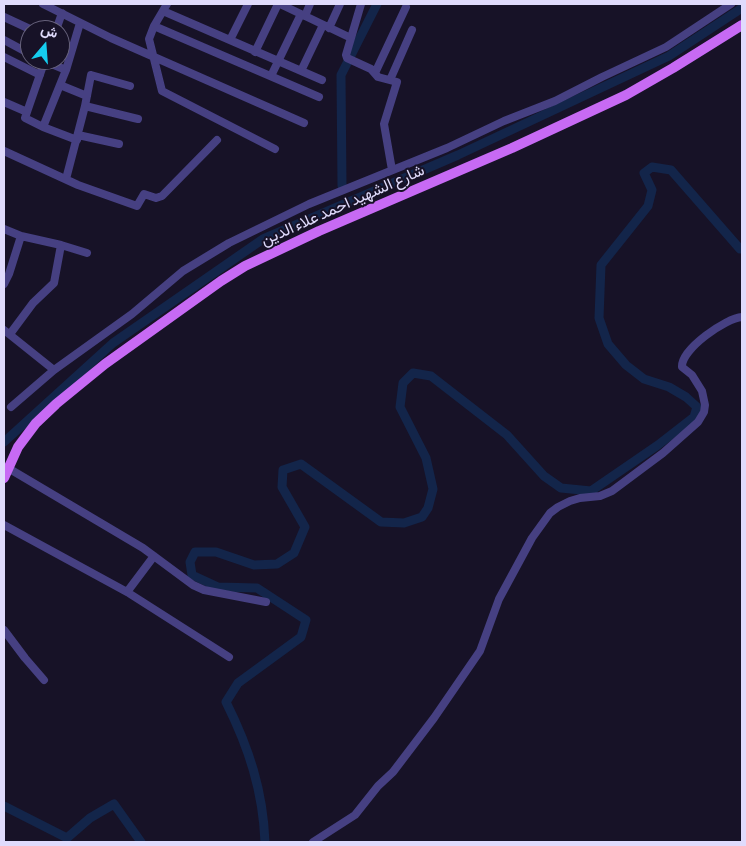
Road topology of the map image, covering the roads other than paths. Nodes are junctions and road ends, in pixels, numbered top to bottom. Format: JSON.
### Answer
{"nodes":[{"id":1,"x":43,"y":4,"type":"edge"},
{"id":2,"x":248,"y":4,"type":"edge"},
{"id":3,"x":279,"y":4,"type":"edge"},
{"id":4,"x":310,"y":4,"type":"edge"},
{"id":5,"x":340,"y":4,"type":"edge"},
{"id":6,"x":361,"y":4,"type":"edge"},
{"id":7,"x":731,"y":4,"type":"edge"},
{"id":8,"x":165,"y":7,"type":"edge"},
{"id":9,"x":406,"y":7,"type":"dead end"},
{"id":10,"x":62,"y":13,"type":"junction"},
{"id":11,"x":303,"y":15,"type":"junction"},
{"id":12,"x":4,"y":17,"type":"edge"},
{"id":13,"x":60,"y":20,"type":"edge"},
{"id":14,"x":20,"y":24,"type":"edge"},
{"id":15,"x":80,"y":24,"type":"junction"},
{"id":16,"x":742,"y":25,"type":"edge"},
{"id":17,"x":154,"y":26,"type":"junction"},
{"id":18,"x":326,"y":27,"type":"junction"},
{"id":19,"x":412,"y":30,"type":"dead end"},
{"id":20,"x":350,"y":38,"type":"junction"},
{"id":21,"x":4,"y":40,"type":"edge"},
{"id":22,"x":230,"y":40,"type":"junction"},
{"id":23,"x":20,"y":49,"type":"edge"},
{"id":24,"x":255,"y":52,"type":"junction"},
{"id":25,"x":153,"y":56,"type":"junction"},
{"id":26,"x":4,"y":57,"type":"edge"},
{"id":27,"x":70,"y":57,"type":"edge"},
{"id":28,"x":278,"y":62,"type":"junction"},
{"id":29,"x":41,"y":70,"type":"edge"},
{"id":30,"x":66,"y":70,"type":"edge"},
{"id":31,"x":301,"y":71,"type":"junction"},
{"id":32,"x":375,"y":73,"type":"junction"},
{"id":33,"x":40,"y":75,"type":"junction"},
{"id":34,"x":271,"y":76,"type":"junction"},
{"id":35,"x":322,"y":80,"type":"dead end"},
{"id":36,"x":390,"y":80,"type":"junction"},
{"id":37,"x":60,"y":86,"type":"junction"},
{"id":38,"x":130,"y":86,"type":"dead end"},
{"id":39,"x":87,"y":96,"type":"junction"},
{"id":40,"x":319,"y":97,"type":"dead end"},
{"id":41,"x":4,"y":102,"type":"edge"},
{"id":42,"x":85,"y":106,"type":"junction"},
{"id":43,"x":27,"y":112,"type":"junction"},
{"id":44,"x":138,"y":119,"type":"dead end"},
{"id":45,"x":304,"y":123,"type":"dead end"},
{"id":46,"x":43,"y":127,"type":"junction"},
{"id":47,"x":78,"y":138,"type":"junction"},
{"id":48,"x":217,"y":140,"type":"dead end"},
{"id":49,"x":119,"y":144,"type":"dead end"},
{"id":50,"x":275,"y":149,"type":"dead end"},
{"id":51,"x":4,"y":151,"type":"edge"},
{"id":52,"x":392,"y":170,"type":"junction"},
{"id":53,"x":66,"y":180,"type":"junction"},
{"id":54,"x":4,"y":229,"type":"edge"},
{"id":55,"x":21,"y":236,"type":"junction"},
{"id":56,"x":61,"y":245,"type":"junction"},
{"id":57,"x":86,"y":253,"type":"dead end"},
{"id":58,"x":4,"y":284,"type":"edge"},
{"id":59,"x":742,"y":317,"type":"edge"},
{"id":60,"x":7,"y":332,"type":"edge"},
{"id":61,"x":54,"y":370,"type":"junction"},
{"id":62,"x":11,"y":407,"type":"dead end"},
{"id":63,"x":6,"y":473,"type":"edge"},
{"id":64,"x":4,"y":524,"type":"edge"},
{"id":65,"x":154,"y":556,"type":"junction"},
{"id":66,"x":126,"y":592,"type":"junction"},
{"id":67,"x":266,"y":602,"type":"dead end"},
{"id":68,"x":4,"y":630,"type":"edge"},
{"id":69,"x":229,"y":657,"type":"dead end"},
{"id":70,"x":44,"y":680,"type":"dead end"},
{"id":71,"x":313,"y":842,"type":"edge"}],
"edges":[{"from":1,"to":10,"type":"street"},
{"from":2,"to":22,"type":"street"},
{"from":3,"to":11,"type":"street"},
{"from":3,"to":24,"type":"street"},
{"from":4,"to":11,"type":"street"},
{"from":5,"to":18,"type":"street"},
{"from":6,"to":20,"type":"street"},
{"from":7,"to":52,"type":"street"},
{"from":8,"to":17,"type":"street"},
{"from":8,"to":22,"type":"street"},
{"from":9,"to":32,"type":"street"},
{"from":10,"to":13,"type":"street"},
{"from":10,"to":15,"type":"street"},
{"from":11,"to":18,"type":"street"},
{"from":11,"to":28,"type":"street"},
{"from":12,"to":14,"type":"street"},
{"from":15,"to":25,"type":"street"},
{"from":15,"to":27,"type":"street"},
{"from":16,"to":63,"type":"main road","name":"شارع الشهيد احمد علاء الدين"},
{"from":17,"to":25,"type":"street"},
{"from":17,"to":34,"type":"street"},
{"from":18,"to":20,"type":"street"},
{"from":18,"to":31,"type":"street"},
{"from":19,"to":36,"type":"street"},
{"from":20,"to":32,"type":"street"},
{"from":21,"to":23,"type":"street"},
{"from":22,"to":24,"type":"street"},
{"from":24,"to":28,"type":"street"},
{"from":25,"to":45,"type":"street"},
{"from":25,"to":50,"type":"street"},
{"from":26,"to":33,"type":"street"},
{"from":28,"to":31,"type":"street"},
{"from":28,"to":34,"type":"street"},
{"from":29,"to":33,"type":"street"},
{"from":30,"to":37,"type":"street"},
{"from":31,"to":35,"type":"street"},
{"from":32,"to":36,"type":"street"},
{"from":33,"to":43,"type":"street"},
{"from":34,"to":40,"type":"street"},
{"from":36,"to":52,"type":"street"},
{"from":37,"to":39,"type":"street"},
{"from":37,"to":46,"type":"street"},
{"from":38,"to":39,"type":"street"},
{"from":39,"to":42,"type":"street"},
{"from":41,"to":43,"type":"street"},
{"from":42,"to":44,"type":"street"},
{"from":42,"to":47,"type":"street"},
{"from":43,"to":46,"type":"street"},
{"from":46,"to":47,"type":"street"},
{"from":47,"to":49,"type":"street"},
{"from":47,"to":53,"type":"street"},
{"from":48,"to":53,"type":"street"},
{"from":51,"to":53,"type":"street"},
{"from":52,"to":61,"type":"street"},
{"from":54,"to":55,"type":"street"},
{"from":55,"to":56,"type":"street"},
{"from":55,"to":58,"type":"street"},
{"from":56,"to":57,"type":"street"},
{"from":56,"to":60,"type":"street"},
{"from":59,"to":71,"type":"street"},
{"from":60,"to":61,"type":"street"},
{"from":61,"to":62,"type":"street"},
{"from":63,"to":65,"type":"street"},
{"from":64,"to":66,"type":"street"},
{"from":65,"to":66,"type":"street"},
{"from":65,"to":67,"type":"street"},
{"from":66,"to":69,"type":"street"},
{"from":68,"to":70,"type":"street"}]}
